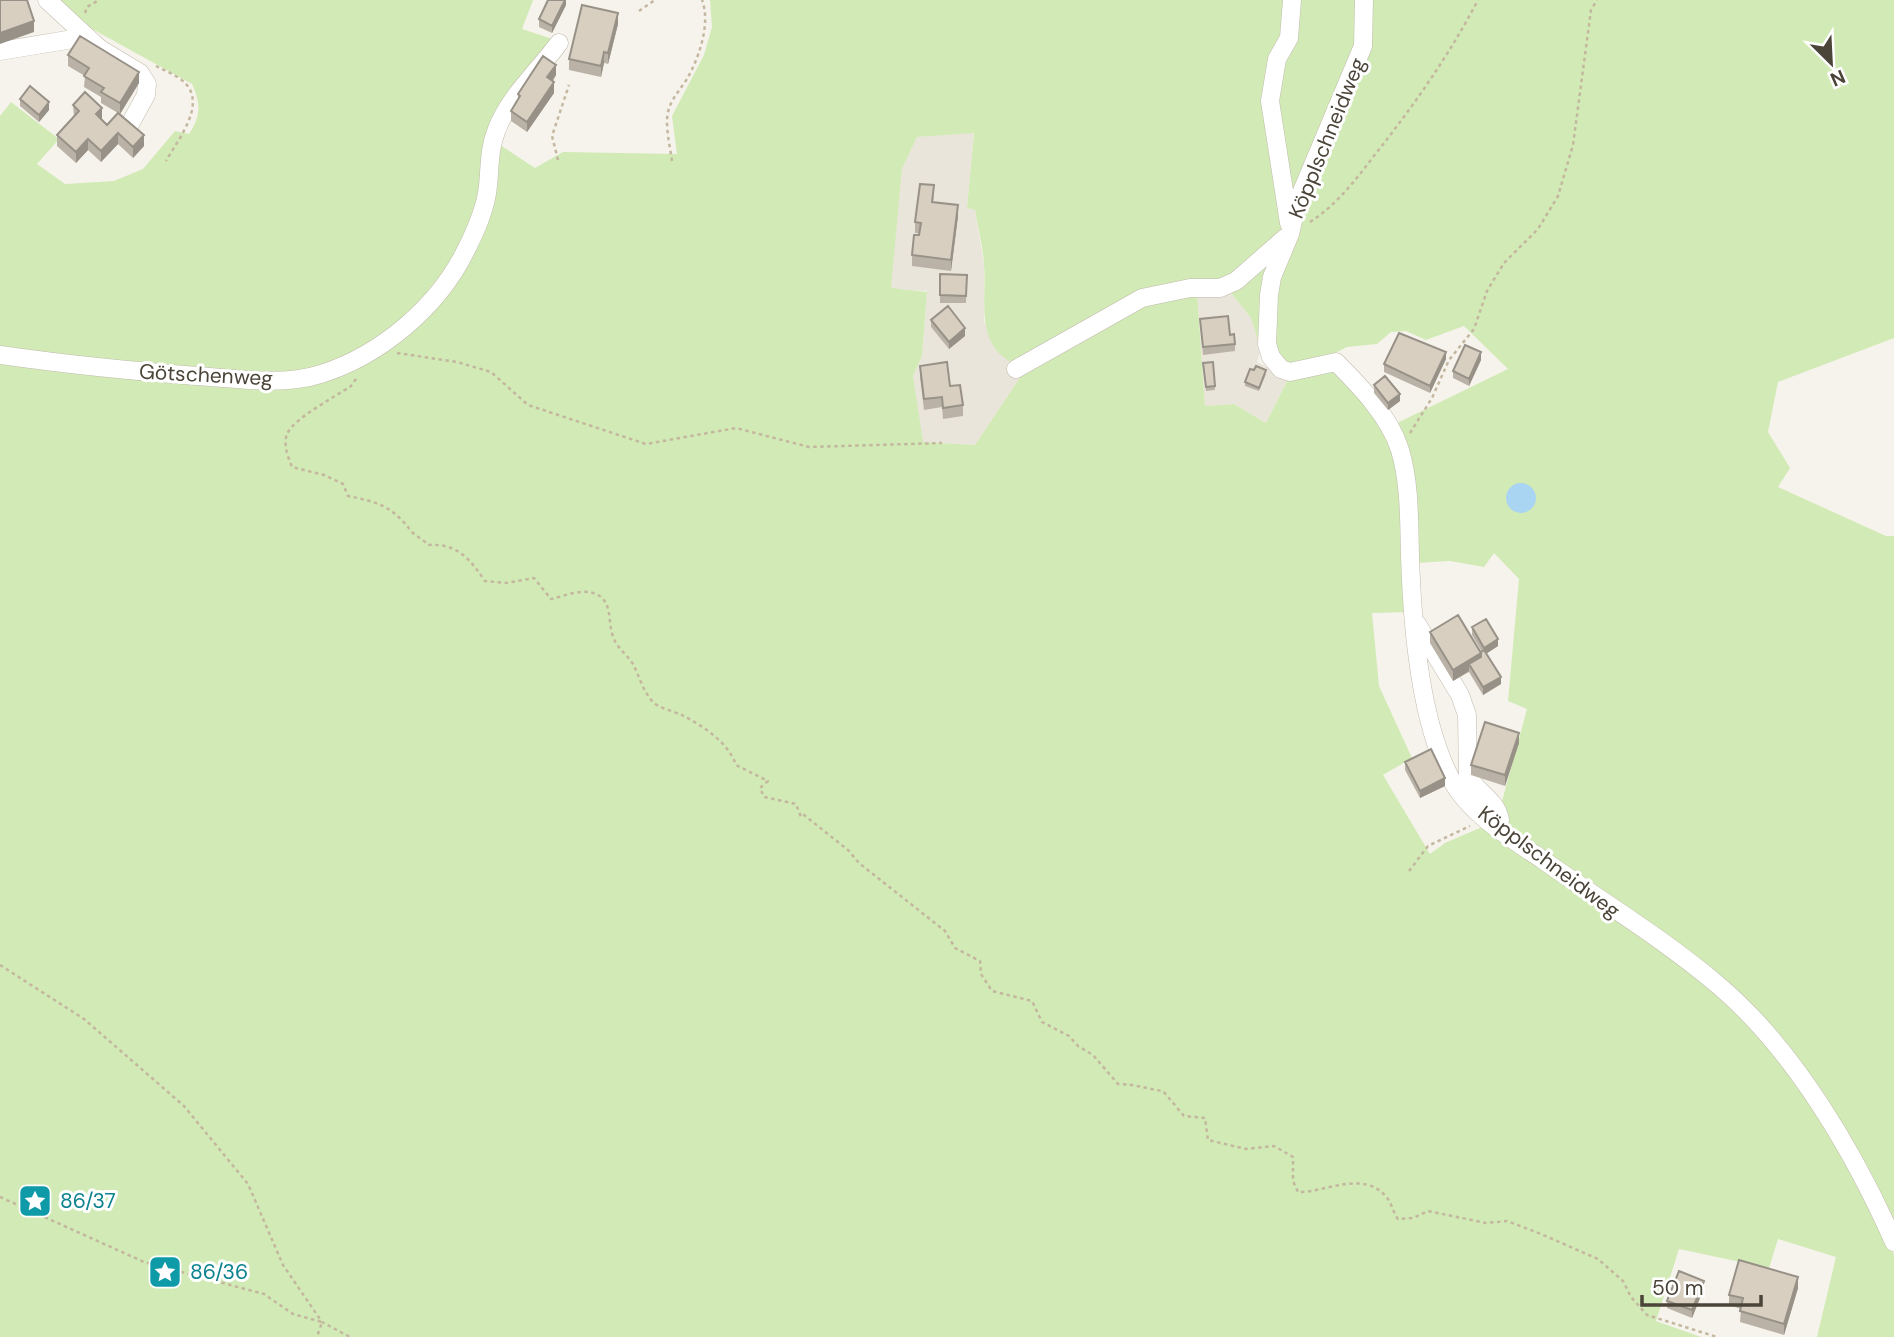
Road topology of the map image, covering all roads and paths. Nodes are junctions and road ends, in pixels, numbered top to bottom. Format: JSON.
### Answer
{"nodes":[{"id":1,"x":47,"y":0,"type":"edge"},
{"id":2,"x":655,"y":0,"type":"edge"},
{"id":3,"x":702,"y":0,"type":"edge"},
{"id":4,"x":1292,"y":0,"type":"edge"},
{"id":5,"x":1364,"y":0,"type":"edge"},
{"id":6,"x":1478,"y":0,"type":"edge"},
{"id":7,"x":1597,"y":0,"type":"edge"},
{"id":8,"x":639,"y":11,"type":"dead end"},
{"id":9,"x":78,"y":31,"type":"junction"},
{"id":10,"x":559,"y":43,"type":"dead end"},
{"id":11,"x":0,"y":51,"type":"edge"},
{"id":12,"x":133,"y":69,"type":"junction"},
{"id":13,"x":569,"y":85,"type":"dead end"},
{"id":14,"x":130,"y":124,"type":"edge"},
{"id":15,"x":558,"y":160,"type":"dead end"},
{"id":16,"x":166,"y":161,"type":"dead end"},
{"id":17,"x":672,"y":161,"type":"dead end"},
{"id":18,"x":1297,"y":203,"type":"junction"},
{"id":19,"x":1290,"y":234,"type":"junction"},
{"id":20,"x":375,"y":347,"type":"junction"},
{"id":21,"x":0,"y":355,"type":"edge"},
{"id":22,"x":1016,"y":369,"type":"dead end"},
{"id":23,"x":357,"y":377,"type":"dead end"},
{"id":24,"x":942,"y":443,"type":"dead end"},
{"id":25,"x":1399,"y":446,"type":"junction"},
{"id":26,"x":1413,"y":624,"type":"junction"},
{"id":27,"x":1491,"y":822,"type":"junction"},
{"id":28,"x":1409,"y":871,"type":"dead end"},
{"id":29,"x":0,"y":965,"type":"edge"},
{"id":30,"x":0,"y":1197,"type":"edge"},
{"id":31,"x":1894,"y":1242,"type":"edge"},
{"id":32,"x":322,"y":1322,"type":"junction"},
{"id":33,"x":317,"y":1337,"type":"edge"},
{"id":34,"x":350,"y":1337,"type":"edge"},
{"id":35,"x":1717,"y":1337,"type":"edge"}],
"edges":[{"from":1,"to":9,"type":"street"},
{"from":2,"to":8,"type":"path"},
{"from":3,"to":17,"type":"path"},
{"from":4,"to":19,"type":"street"},
{"from":5,"to":18,"type":"street","name":"Köpplschneidweg"},
{"from":6,"to":18,"type":"path"},
{"from":7,"to":25,"type":"path"},
{"from":9,"to":11,"type":"street"},
{"from":9,"to":12,"type":"street"},
{"from":10,"to":20,"type":"street","name":"Götschenweg"},
{"from":12,"to":14,"type":"street"},
{"from":12,"to":16,"type":"path"},
{"from":13,"to":15,"type":"path"},
{"from":18,"to":19,"type":"street","name":"Köpplschneidweg"},
{"from":19,"to":22,"type":"street","name":"Köpplschneidweg"},
{"from":19,"to":25,"type":"street","name":"Köpplschneidweg"},
{"from":20,"to":21,"type":"street","name":"Götschenweg"},
{"from":20,"to":24,"type":"path"},
{"from":23,"to":35,"type":"path"},
{"from":25,"to":26,"type":"street","name":"Köpplschneidweg"},
{"from":26,"to":27,"type":"street","name":"Köpplschneidweg"},
{"from":26,"to":27,"type":"street"},
{"from":27,"to":28,"type":"path"},
{"from":27,"to":31,"type":"street","name":"Köpplschneidweg"},
{"from":29,"to":32,"type":"path"},
{"from":30,"to":32,"type":"path"},
{"from":32,"to":33,"type":"path"},
{"from":32,"to":34,"type":"path"}]}
